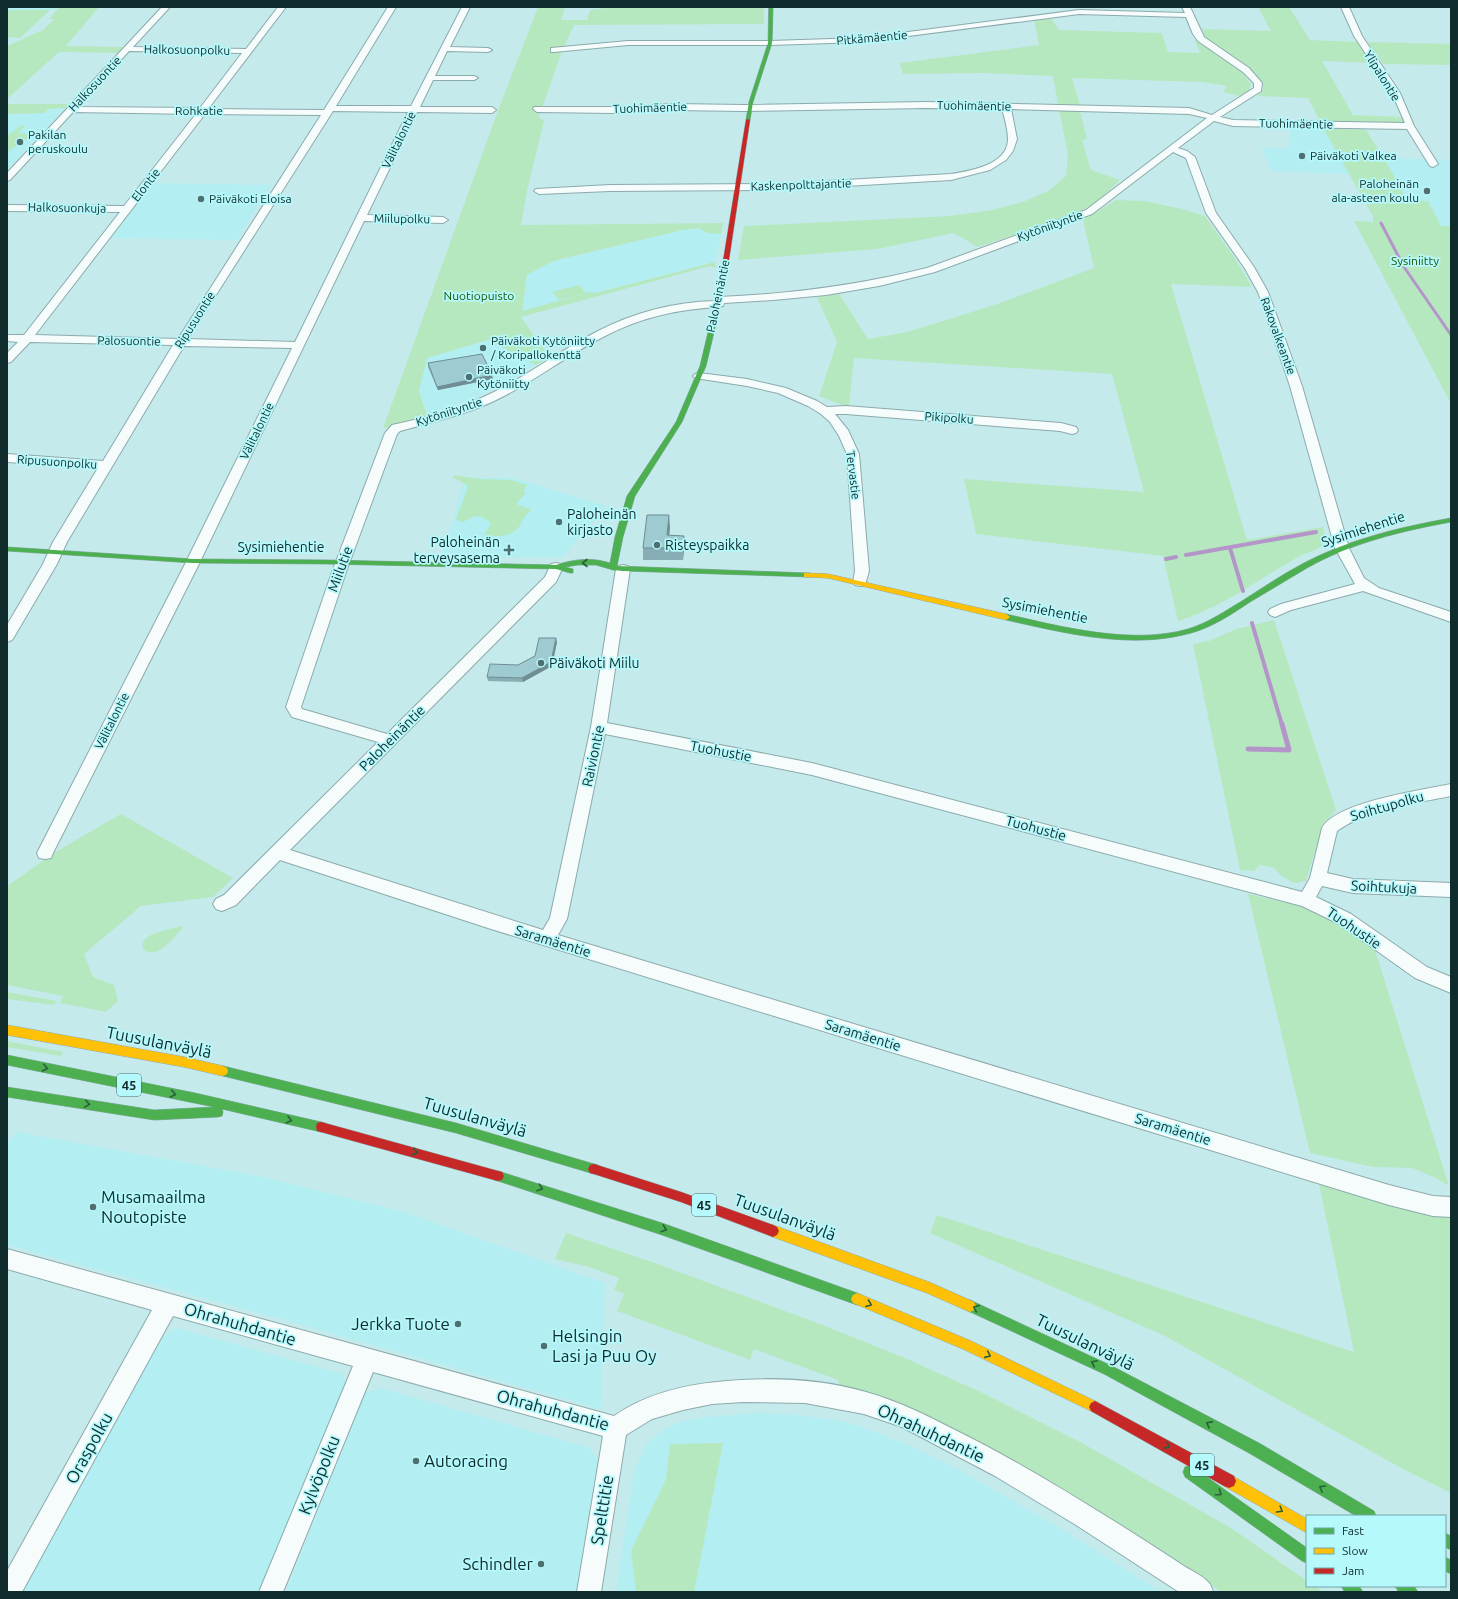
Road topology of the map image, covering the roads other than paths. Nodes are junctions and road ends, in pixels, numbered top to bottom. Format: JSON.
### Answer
{"nodes":[{"id":1,"x":166,"y":7,"type":"edge"},
{"id":2,"x":282,"y":7,"type":"edge"},
{"id":3,"x":392,"y":7,"type":"edge"},
{"id":4,"x":466,"y":7,"type":"edge"},
{"id":5,"x":771,"y":7,"type":"edge"},
{"id":6,"x":1186,"y":7,"type":"edge"},
{"id":7,"x":1345,"y":7,"type":"edge"},
{"id":8,"x":1189,"y":15,"type":"junction"},
{"id":9,"x":770,"y":43,"type":"junction"},
{"id":10,"x":127,"y":49,"type":"junction"},
{"id":11,"x":445,"y":49,"type":"junction"},
{"id":12,"x":488,"y":50,"type":"dead end"},
{"id":13,"x":554,"y":50,"type":"dead end"},
{"id":14,"x":248,"y":51,"type":"junction"},
{"id":15,"x":430,"y":78,"type":"junction"},
{"id":16,"x":474,"y":78,"type":"dead end"},
{"id":17,"x":1006,"y":106,"type":"junction"},
{"id":18,"x":751,"y":107,"type":"junction"},
{"id":19,"x":71,"y":109,"type":"junction"},
{"id":20,"x":414,"y":109,"type":"junction"},
{"id":21,"x":537,"y":109,"type":"dead end"},
{"id":22,"x":329,"y":110,"type":"junction"},
{"id":23,"x":492,"y":110,"type":"dead end"},
{"id":24,"x":203,"y":111,"type":"junction"},
{"id":25,"x":1214,"y":118,"type":"junction"},
{"id":26,"x":1410,"y":126,"type":"junction"},
{"id":27,"x":1172,"y":149,"type":"junction"},
{"id":28,"x":1433,"y":164,"type":"dead end"},
{"id":29,"x":7,"y":178,"type":"edge"},
{"id":30,"x":738,"y":187,"type":"junction"},
{"id":31,"x":539,"y":191,"type":"dead end"},
{"id":32,"x":7,"y":208,"type":"edge"},
{"id":33,"x":127,"y":209,"type":"junction"},
{"id":34,"x":360,"y":218,"type":"junction"},
{"id":35,"x":443,"y":220,"type":"dead end"},
{"id":36,"x":719,"y":302,"type":"junction"},
{"id":37,"x":7,"y":338,"type":"edge"},
{"id":38,"x":27,"y":339,"type":"junction"},
{"id":39,"x":181,"y":342,"type":"junction"},
{"id":40,"x":299,"y":345,"type":"junction"},
{"id":41,"x":7,"y":360,"type":"edge"},
{"id":42,"x":699,"y":376,"type":"junction"},
{"id":43,"x":824,"y":411,"type":"junction"},
{"id":44,"x":396,"y":428,"type":"joint"},
{"id":45,"x":1072,"y":430,"type":"dead end"},
{"id":46,"x":7,"y":458,"type":"edge"},
{"id":47,"x":107,"y":465,"type":"junction"},
{"id":48,"x":1451,"y":520,"type":"edge"},
{"id":49,"x":1342,"y":548,"type":"junction"},
{"id":50,"x":7,"y":549,"type":"edge"},
{"id":51,"x":55,"y":552,"type":"junction"},
{"id":52,"x":193,"y":561,"type":"junction"},
{"id":53,"x":343,"y":562,"type":"junction"},
{"id":54,"x":556,"y":567,"type":"junction"},
{"id":55,"x":618,"y":568,"type":"junction"},
{"id":56,"x":860,"y":582,"type":"junction"},
{"id":57,"x":1365,"y":586,"type":"junction"},
{"id":58,"x":1275,"y":612,"type":"dead end"},
{"id":59,"x":1451,"y":617,"type":"edge"},
{"id":60,"x":7,"y":637,"type":"edge"},
{"id":61,"x":599,"y":727,"type":"junction"},
{"id":62,"x":390,"y":740,"type":"junction"},
{"id":63,"x":1451,"y":790,"type":"edge"},
{"id":64,"x":46,"y":853,"type":"dead end"},
{"id":65,"x":278,"y":853,"type":"junction"},
{"id":66,"x":1318,"y":878,"type":"junction"},
{"id":67,"x":1451,"y":890,"type":"edge"},
{"id":68,"x":1306,"y":900,"type":"junction"},
{"id":69,"x":222,"y":904,"type":"dead end"},
{"id":70,"x":547,"y":938,"type":"junction"},
{"id":71,"x":1451,"y":985,"type":"edge"},
{"id":72,"x":7,"y":1030,"type":"edge"},
{"id":73,"x":7,"y":1060,"type":"edge"},
{"id":74,"x":7,"y":1092,"type":"edge"},
{"id":75,"x":252,"y":1111,"type":"junction"},
{"id":76,"x":1451,"y":1207,"type":"edge"},
{"id":77,"x":7,"y":1258,"type":"edge"},
{"id":78,"x":168,"y":1303,"type":"junction"},
{"id":79,"x":367,"y":1359,"type":"junction"},
{"id":80,"x":1096,"y":1406,"type":"junction"},
{"id":81,"x":616,"y":1428,"type":"junction"},
{"id":82,"x":1355,"y":1508,"type":"junction"},
{"id":83,"x":1366,"y":1515,"type":"edge"},
{"id":84,"x":1375,"y":1515,"type":"edge"},
{"id":85,"x":1306,"y":1525,"type":"edge"},
{"id":86,"x":1306,"y":1555,"type":"edge"},
{"id":87,"x":9,"y":1592,"type":"edge"},
{"id":88,"x":271,"y":1592,"type":"edge"},
{"id":89,"x":589,"y":1592,"type":"edge"},
{"id":90,"x":1201,"y":1592,"type":"edge"}],
"edges":[{"from":1,"to":10,"type":"street","name":"Halkosuontie"},
{"from":2,"to":14,"type":"street","name":"Elontie"},
{"from":3,"to":22,"type":"street","name":"Ripusuontie"},
{"from":4,"to":11,"type":"street","name":"Välitalontie"},
{"from":5,"to":9,"type":"main road","name":"Paloheinäntie"},
{"from":6,"to":8,"type":"street","name":"Kytöniityntie"},
{"from":7,"to":26,"type":"street","name":"Ylipalontie"},
{"from":8,"to":9,"type":"street","name":"Pitkämäentie"},
{"from":8,"to":25,"type":"street","name":"Kytöniityntie"},
{"from":9,"to":13,"type":"street","name":"Pitkämäentie"},
{"from":9,"to":18,"type":"main road","name":"Paloheinäntie"},
{"from":10,"to":14,"type":"street","name":"Halkosuonpolku"},
{"from":10,"to":19,"type":"street","name":"Halkosuontie"},
{"from":11,"to":12,"type":"street"},
{"from":11,"to":15,"type":"street","name":"Välitalontie"},
{"from":14,"to":24,"type":"street","name":"Elontie"},
{"from":15,"to":16,"type":"street"},
{"from":15,"to":20,"type":"street","name":"Välitalontie"},
{"from":17,"to":18,"type":"street","name":"Tuohimäentie"},
{"from":17,"to":25,"type":"street","name":"Tuohimäentie"},
{"from":17,"to":30,"type":"street","name":"Kaskenpolttajantie"},
{"from":18,"to":21,"type":"street","name":"Tuohimäentie"},
{"from":18,"to":30,"type":"main road","name":"Paloheinäntie"},
{"from":19,"to":24,"type":"street","name":"Rohkatie"},
{"from":19,"to":29,"type":"street","name":"Halkosuontie"},
{"from":20,"to":22,"type":"street","name":"Rohkatie"},
{"from":20,"to":23,"type":"street","name":"Rohkatie"},
{"from":20,"to":34,"type":"street","name":"Välitalontie"},
{"from":22,"to":24,"type":"street","name":"Rohkatie"},
{"from":22,"to":39,"type":"street","name":"Ripusuontie"},
{"from":24,"to":33,"type":"street","name":"Elontie"},
{"from":25,"to":26,"type":"street","name":"Tuohimäentie"},
{"from":25,"to":27,"type":"street","name":"Kytöniityntie"},
{"from":26,"to":28,"type":"street","name":"Ylipalontie"},
{"from":27,"to":36,"type":"street","name":"Kytöniityntie"},
{"from":27,"to":49,"type":"street","name":"Rakovalkeantie"},
{"from":30,"to":31,"type":"street","name":"Kaskenpolttajantie"},
{"from":30,"to":36,"type":"main road","name":"Paloheinäntie"},
{"from":32,"to":33,"type":"street","name":"Halkosuonkuja"},
{"from":33,"to":38,"type":"street","name":"Elontie"},
{"from":34,"to":35,"type":"street","name":"Miilupolku"},
{"from":34,"to":40,"type":"street","name":"Välitalontie"},
{"from":36,"to":42,"type":"main road","name":"Paloheinäntie"},
{"from":36,"to":44,"type":"street","name":"Kytöniityntie"},
{"from":37,"to":38,"type":"street","name":"Palosuontie"},
{"from":38,"to":39,"type":"street","name":"Palosuontie"},
{"from":38,"to":41,"type":"street","name":"Elontie"},
{"from":39,"to":40,"type":"street","name":"Palosuontie"},
{"from":39,"to":47,"type":"street","name":"Ripusuontie"},
{"from":40,"to":52,"type":"street","name":"Välitalontie"},
{"from":42,"to":43,"type":"street","name":"Tervastie"},
{"from":42,"to":55,"type":"main road","name":"Paloheinäntie"},
{"from":43,"to":45,"type":"street","name":"Pikipolku"},
{"from":43,"to":56,"type":"street","name":"Tervastie"},
{"from":44,"to":53,"type":"street","name":"Miilutie"},
{"from":46,"to":47,"type":"street","name":"Ripusuonpolku"},
{"from":47,"to":51,"type":"street","name":"Ripusuontie"},
{"from":48,"to":49,"type":"main road","name":"Sysimiehentie"},
{"from":49,"to":56,"type":"main road","name":"Sysimiehentie"},
{"from":49,"to":57,"type":"street","name":"Rakovalkeantie"},
{"from":50,"to":51,"type":"main road","name":"Sysimiehentie"},
{"from":51,"to":52,"type":"main road","name":"Sysimiehentie"},
{"from":51,"to":60,"type":"street","name":"Ripusuontie"},
{"from":52,"to":53,"type":"main road","name":"Sysimiehentie"},
{"from":52,"to":64,"type":"street","name":"Välitalontie"},
{"from":53,"to":54,"type":"main road","name":"Sysimiehentie"},
{"from":53,"to":62,"type":"street","name":"Miilutie"},
{"from":54,"to":55,"type":"main road","name":"Sysimiehentie"},
{"from":54,"to":62,"type":"street","name":"Paloheinäntie"},
{"from":55,"to":56,"type":"main road","name":"Sysimiehentie"},
{"from":55,"to":61,"type":"street","name":"Raiviontie"},
{"from":57,"to":58,"type":"street"},
{"from":57,"to":59,"type":"street"},
{"from":61,"to":68,"type":"street","name":"Tuohustie"},
{"from":61,"to":70,"type":"street","name":"Raiviontie"},
{"from":62,"to":65,"type":"street","name":"Paloheinäntie"},
{"from":63,"to":66,"type":"street","name":"Soihtupolku"},
{"from":65,"to":69,"type":"street","name":"Paloheinäntie"},
{"from":65,"to":70,"type":"street","name":"Saramäentie"},
{"from":66,"to":67,"type":"street","name":"Soihtukuja"},
{"from":66,"to":68,"type":"street","name":"Soihtupolku"},
{"from":68,"to":71,"type":"street","name":"Tuohustie"},
{"from":70,"to":76,"type":"street","name":"Saramäentie"},
{"from":82,"to":72,"type":"main road","name":"Tuusulanväylä","number":"45","one_way":true},
{"from":73,"to":75,"type":"main road","number":"45","one_way":true},
{"from":74,"to":75,"type":"main road","one_way":true},
{"from":75,"to":80,"type":"main road","number":"45","one_way":true},
{"from":77,"to":78,"type":"street","name":"Ohrahuhdantie"},
{"from":78,"to":79,"type":"street","name":"Ohrahuhdantie"},
{"from":78,"to":87,"type":"street","name":"Oraspolku"},
{"from":79,"to":81,"type":"street","name":"Ohrahuhdantie"},
{"from":79,"to":88,"type":"street","name":"Kylvöpolku"},
{"from":80,"to":85,"type":"main road","number":"45","one_way":true},
{"from":80,"to":86,"type":"main road","one_way":true},
{"from":81,"to":89,"type":"street","name":"Spelttitie"},
{"from":81,"to":90,"type":"street","name":"Ohrahuhdantie"},
{"from":82,"to":83,"type":"main road","name":"Tuusulanväylä","number":"45"},
{"from":82,"to":84,"type":"main road"}]}
